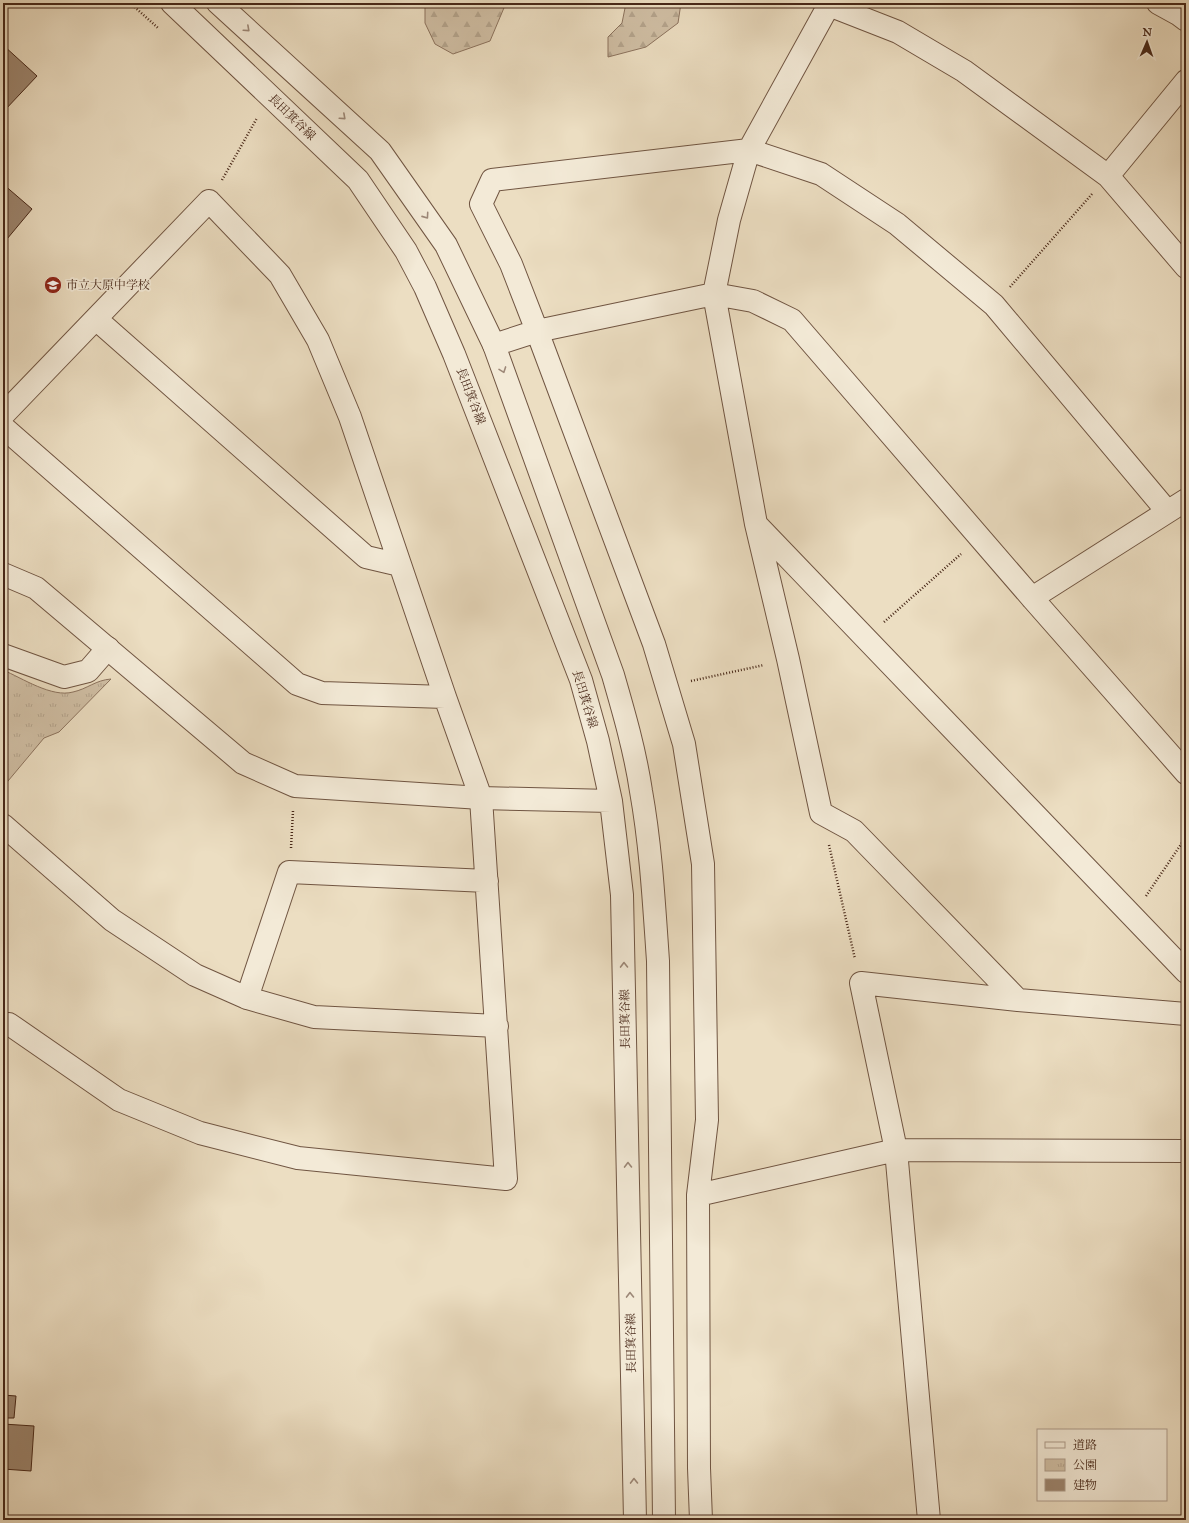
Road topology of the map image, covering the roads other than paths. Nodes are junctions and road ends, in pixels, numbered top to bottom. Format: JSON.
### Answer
{"nodes":[{"id":1,"x":172,"y":3,"type":"edge"},
{"id":2,"x":218,"y":3,"type":"edge"},
{"id":3,"x":1158,"y":3,"type":"edge"},
{"id":4,"x":829,"y":4,"type":"edge"},
{"id":5,"x":1186,"y":20,"type":"edge"},
{"id":6,"x":1186,"y":81,"type":"edge"},
{"id":7,"x":749,"y":150,"type":"junction"},
{"id":8,"x":1108,"y":176,"type":"junction"},
{"id":9,"x":1186,"y":267,"type":"edge"},
{"id":10,"x":714,"y":294,"type":"junction"},
{"id":11,"x":96,"y":319,"type":"junction"},
{"id":12,"x":537,"y":331,"type":"junction"},
{"id":13,"x":494,"y":345,"type":"junction"},
{"id":14,"x":3,"y":415,"type":"edge"},
{"id":15,"x":3,"y":427,"type":"edge"},
{"id":16,"x":1186,"y":500,"type":"edge"},
{"id":17,"x":1167,"y":511,"type":"junction"},
{"id":18,"x":756,"y":524,"type":"junction"},
{"id":19,"x":400,"y":565,"type":"junction"},
{"id":20,"x":3,"y":574,"type":"edge"},
{"id":21,"x":1032,"y":598,"type":"junction"},
{"id":22,"x":108,"y":648,"type":"junction"},
{"id":23,"x":3,"y":654,"type":"edge"},
{"id":24,"x":445,"y":697,"type":"junction"},
{"id":25,"x":1186,"y":773,"type":"edge"},
{"id":26,"x":481,"y":798,"type":"junction"},
{"id":27,"x":611,"y":801,"type":"junction"},
{"id":28,"x":3,"y":825,"type":"edge"},
{"id":29,"x":487,"y":881,"type":"junction"},
{"id":30,"x":1186,"y":972,"type":"edge"},
{"id":31,"x":247,"y":998,"type":"junction"},
{"id":32,"x":1018,"y":1000,"type":"junction"},
{"id":33,"x":1186,"y":1014,"type":"edge"},
{"id":34,"x":5,"y":1022,"type":"edge"},
{"id":35,"x":497,"y":1026,"type":"junction"},
{"id":36,"x":896,"y":1150,"type":"junction"},
{"id":37,"x":1186,"y":1151,"type":"edge"},
{"id":38,"x":698,"y":1195,"type":"junction"},
{"id":39,"x":635,"y":1520,"type":"edge"},
{"id":40,"x":664,"y":1520,"type":"edge"},
{"id":41,"x":701,"y":1520,"type":"edge"},
{"id":42,"x":929,"y":1520,"type":"edge"}],
"edges":[{"from":1,"to":27,"type":"street","name":"長田箕谷線"},
{"from":2,"to":13,"type":"street","one_way":true},
{"from":3,"to":5,"type":"street"},
{"from":4,"to":7,"type":"street"},
{"from":4,"to":8,"type":"street"},
{"from":6,"to":8,"type":"street"},
{"from":7,"to":10,"type":"street"},
{"from":7,"to":12,"type":"street"},
{"from":7,"to":17,"type":"street"},
{"from":8,"to":9,"type":"street"},
{"from":10,"to":12,"type":"street"},
{"from":10,"to":18,"type":"street"},
{"from":10,"to":21,"type":"street"},
{"from":11,"to":14,"type":"street"},
{"from":11,"to":19,"type":"street"},
{"from":11,"to":19,"type":"street"},
{"from":12,"to":13,"type":"street"},
{"from":12,"to":38,"type":"street"},
{"from":13,"to":40,"type":"street","one_way":true},
{"from":15,"to":24,"type":"street"},
{"from":16,"to":17,"type":"street"},
{"from":17,"to":21,"type":"street"},
{"from":18,"to":30,"type":"street"},
{"from":18,"to":32,"type":"street"},
{"from":19,"to":24,"type":"street"},
{"from":20,"to":22,"type":"street"},
{"from":21,"to":25,"type":"street"},
{"from":22,"to":23,"type":"street"},
{"from":22,"to":26,"type":"street"},
{"from":24,"to":26,"type":"street"},
{"from":26,"to":27,"type":"street"},
{"from":26,"to":29,"type":"street"},
{"from":39,"to":27,"type":"street","name":"長田箕谷線","one_way":true},
{"from":28,"to":31,"type":"street"},
{"from":29,"to":31,"type":"street"},
{"from":29,"to":35,"type":"street"},
{"from":31,"to":35,"type":"street"},
{"from":32,"to":33,"type":"street"},
{"from":32,"to":36,"type":"street"},
{"from":34,"to":35,"type":"street"},
{"from":36,"to":37,"type":"street"},
{"from":36,"to":38,"type":"street"},
{"from":36,"to":42,"type":"street"},
{"from":38,"to":41,"type":"street"}]}
